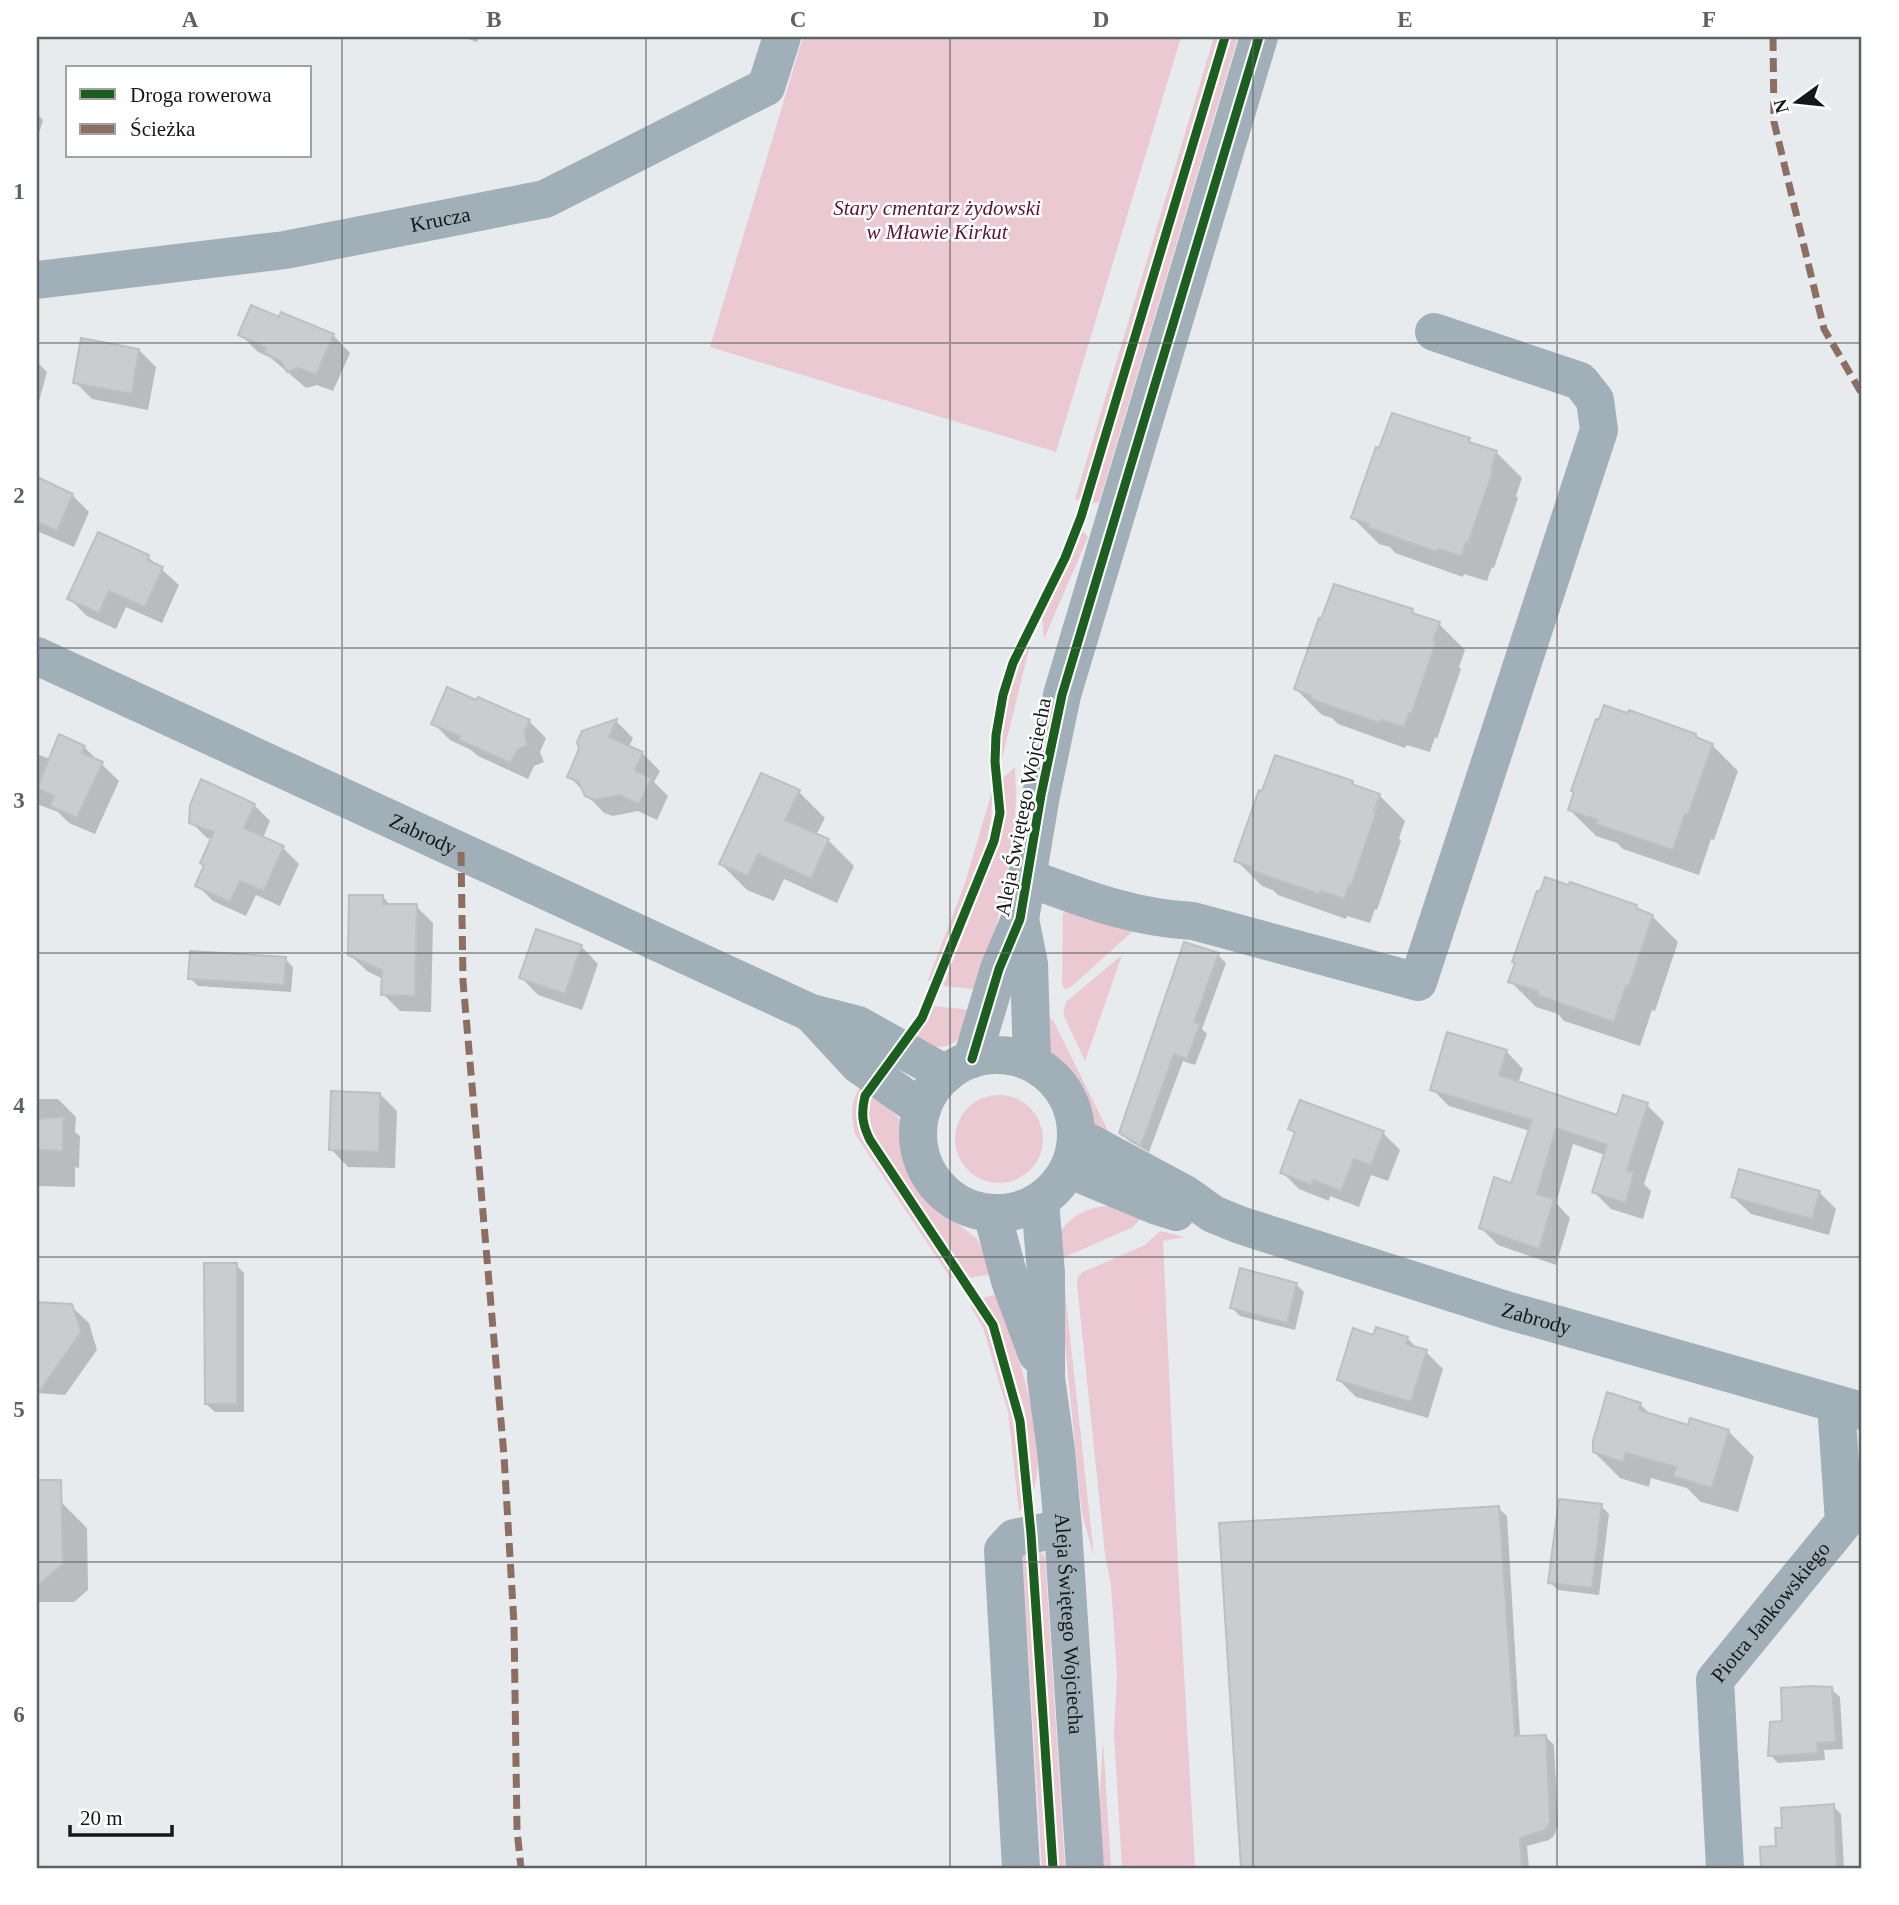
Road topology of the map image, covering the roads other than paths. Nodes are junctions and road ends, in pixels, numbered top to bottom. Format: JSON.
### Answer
{"nodes":[{"id":1,"x":782,"y":37,"type":"edge"},
{"id":2,"x":1259,"y":37,"type":"edge"},
{"id":3,"x":37,"y":280,"type":"edge"},
{"id":4,"x":1434,"y":332,"type":"dead end"},
{"id":5,"x":37,"y":656,"type":"edge"},
{"id":6,"x":1026,"y":877,"type":"junction"},
{"id":7,"x":1020,"y":919,"type":"junction"},
{"id":8,"x":811,"y":1013,"type":"junction"},
{"id":9,"x":1032,"y":1062,"type":"junction"},
{"id":10,"x":959,"y":1066,"type":"junction"},
{"id":11,"x":922,"y":1109,"type":"junction"},
{"id":12,"x":1077,"y":1136,"type":"junction"},
{"id":13,"x":1066,"y":1173,"type":"junction"},
{"id":14,"x":1040,"y":1201,"type":"junction"},
{"id":15,"x":992,"y":1213,"type":"junction"},
{"id":16,"x":1213,"y":1214,"type":"junction"},
{"id":17,"x":1046,"y":1378,"type":"junction"},
{"id":18,"x":1849,"y":1407,"type":"edge"},
{"id":19,"x":1063,"y":1528,"type":"junction"},
{"id":20,"x":1021,"y":1868,"type":"edge"},
{"id":21,"x":1084,"y":1868,"type":"edge"},
{"id":22,"x":1724,"y":1868,"type":"edge"}],
"edges":[{"from":1,"to":3,"type":"street","name":"Krucza"},
{"from":2,"to":6,"type":"street","name":"Aleja Świętego Wojciecha"},
{"from":4,"to":6,"type":"street"},
{"from":5,"to":8,"type":"street","name":"Zabrody"},
{"from":6,"to":7,"type":"street","name":"Aleja Świętego Wojciecha"},
{"from":7,"to":9,"type":"street","name":"Aleja Świętego Wojciecha"},
{"from":7,"to":10,"type":"street","name":"Aleja Świętego Wojciecha"},
{"from":8,"to":10,"type":"street","name":"Zabrody"},
{"from":8,"to":11,"type":"street","name":"Zabrody"},
{"from":9,"to":10,"type":"street"},
{"from":9,"to":12,"type":"street"},
{"from":10,"to":11,"type":"street"},
{"from":11,"to":15,"type":"street"},
{"from":12,"to":13,"type":"street"},
{"from":12,"to":16,"type":"street","name":"Zabrody"},
{"from":13,"to":14,"type":"street"},
{"from":13,"to":16,"type":"street","name":"Zabrody"},
{"from":14,"to":15,"type":"street"},
{"from":14,"to":17,"type":"street","name":"Aleja Świętego Wojciecha"},
{"from":15,"to":17,"type":"street","name":"Aleja Świętego Wojciecha"},
{"from":16,"to":18,"type":"street","name":"Zabrody"},
{"from":17,"to":19,"type":"street","name":"Aleja Świętego Wojciecha"},
{"from":18,"to":22,"type":"street","name":"Piotra Jankowskiego"},
{"from":19,"to":20,"type":"street"},
{"from":19,"to":21,"type":"street","name":"Aleja Świętego Wojciecha"}]}
